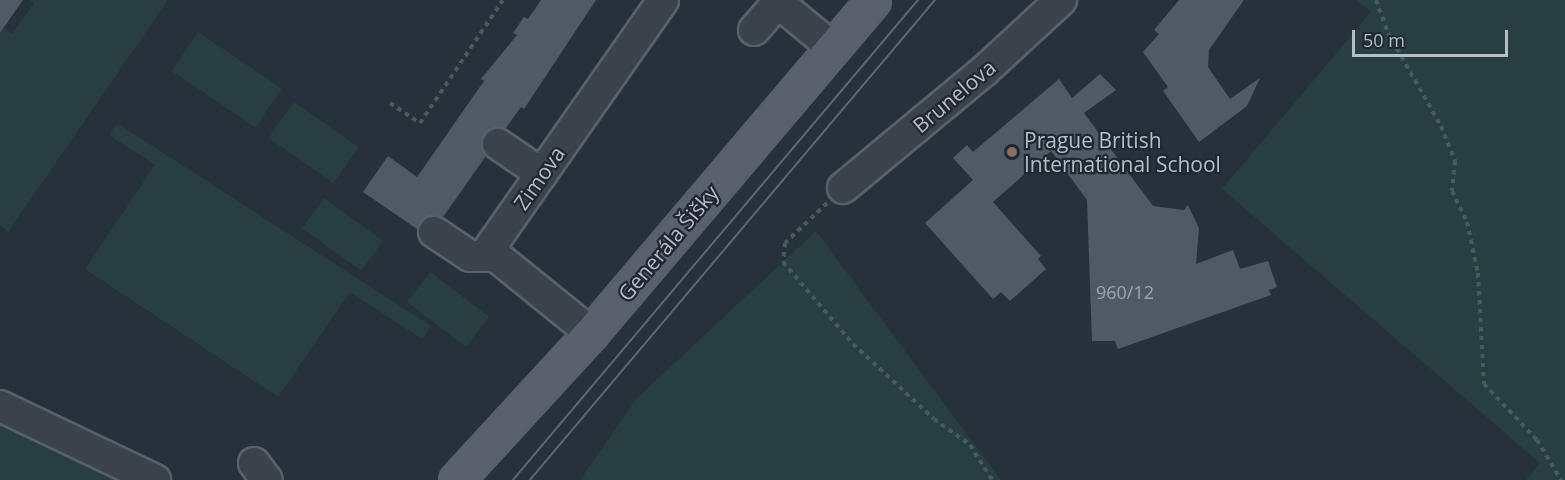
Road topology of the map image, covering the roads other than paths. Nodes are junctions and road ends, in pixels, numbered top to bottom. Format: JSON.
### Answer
{"nodes":[{"id":1,"x":663,"y":0,"type":"edge"},
{"id":2,"x":873,"y":0,"type":"edge"},
{"id":3,"x":1061,"y":0,"type":"edge"},
{"id":4,"x":778,"y":1,"type":"edge"},
{"id":5,"x":754,"y":30,"type":"dead end"},
{"id":6,"x":833,"y":48,"type":"junction"},
{"id":7,"x":498,"y":144,"type":"dead end"},
{"id":8,"x":542,"y":174,"type":"junction"},
{"id":9,"x":843,"y":188,"type":"road end"},
{"id":10,"x":434,"y":232,"type":"dead end"},
{"id":11,"x":496,"y":256,"type":"junction"},
{"id":12,"x":591,"y":333,"type":"junction"},
{"id":13,"x":0,"y":406,"type":"edge"},
{"id":14,"x":154,"y":480,"type":"edge"},
{"id":15,"x":456,"y":480,"type":"edge"}],
"edges":[{"from":1,"to":8,"type":"street","name":"Zimova"},
{"from":2,"to":6,"type":"main road","name":"Generála Šišky"},
{"from":3,"to":9,"type":"street","name":"Brunelova"},
{"from":4,"to":5,"type":"street"},
{"from":4,"to":6,"type":"street"},
{"from":6,"to":12,"type":"main road","name":"Generála Šišky"},
{"from":7,"to":8,"type":"street"},
{"from":8,"to":11,"type":"street","name":"Zimova"},
{"from":10,"to":11,"type":"street"},
{"from":11,"to":12,"type":"street"},
{"from":12,"to":15,"type":"main road","name":"Generála Šišky"},
{"from":13,"to":14,"type":"street"}]}
